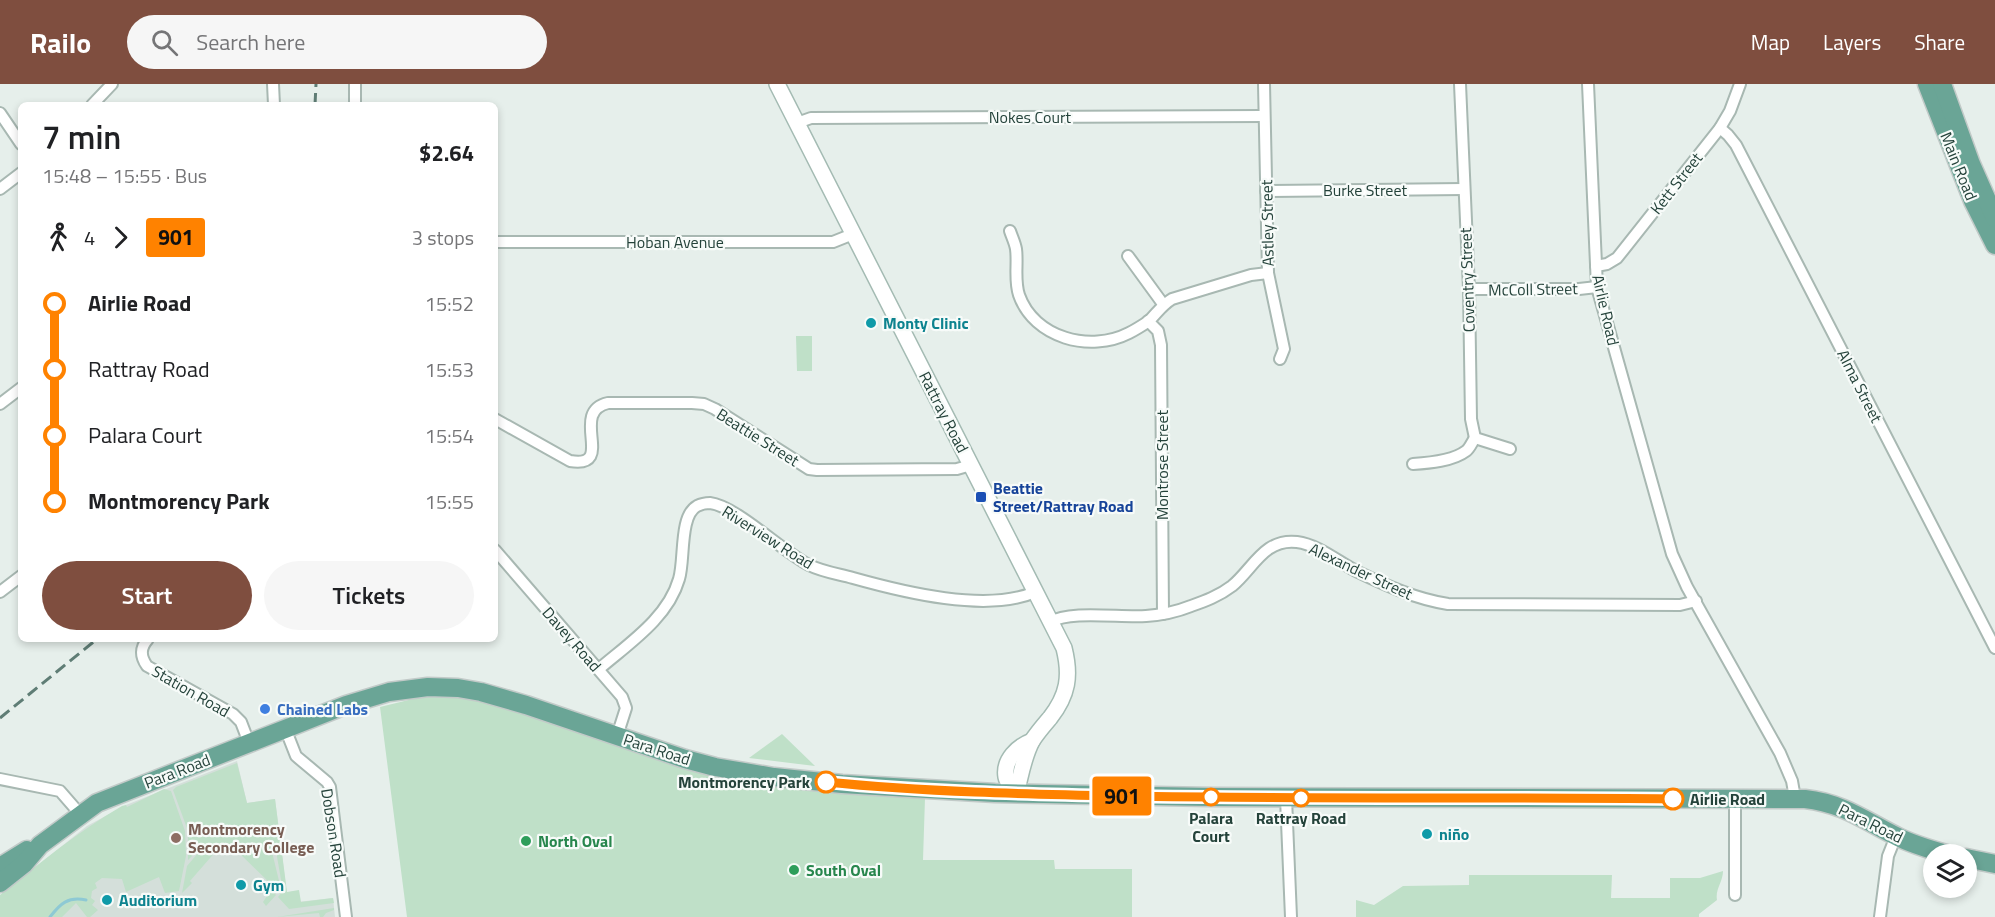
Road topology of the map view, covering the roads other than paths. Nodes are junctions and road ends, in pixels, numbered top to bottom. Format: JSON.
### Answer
{"nodes":[{"id":1,"x":112,"y":84,"type":"edge"},
{"id":2,"x":273,"y":84,"type":"edge"},
{"id":3,"x":355,"y":84,"type":"edge"},
{"id":4,"x":777,"y":84,"type":"edge"},
{"id":5,"x":1264,"y":84,"type":"edge"},
{"id":6,"x":1460,"y":84,"type":"edge"},
{"id":7,"x":1588,"y":84,"type":"edge"},
{"id":8,"x":1740,"y":84,"type":"edge"},
{"id":9,"x":1927,"y":84,"type":"edge"},
{"id":10,"x":1942,"y":84,"type":"edge"},
{"id":11,"x":95,"y":102,"type":"edge"},
{"id":12,"x":274,"y":102,"type":"edge"},
{"id":13,"x":355,"y":102,"type":"edge"},
{"id":14,"x":0,"y":113,"type":"edge"},
{"id":15,"x":1264,"y":116,"type":"junction"},
{"id":16,"x":796,"y":123,"type":"junction"},
{"id":17,"x":1720,"y":128,"type":"junction"},
{"id":18,"x":18,"y":140,"type":"edge"},
{"id":19,"x":18,"y":175,"type":"edge"},
{"id":20,"x":0,"y":189,"type":"edge"},
{"id":21,"x":1464,"y":189,"type":"junction"},
{"id":22,"x":1266,"y":190,"type":"junction"},
{"id":23,"x":1995,"y":218,"type":"edge"},
{"id":24,"x":1010,"y":231,"type":"dead end"},
{"id":25,"x":853,"y":234,"type":"junction"},
{"id":26,"x":498,"y":242,"type":"edge"},
{"id":27,"x":1995,"y":245,"type":"edge"},
{"id":28,"x":1128,"y":256,"type":"dead end"},
{"id":29,"x":1596,"y":266,"type":"junction"},
{"id":30,"x":1268,"y":273,"type":"junction"},
{"id":31,"x":1597,"y":287,"type":"junction"},
{"id":32,"x":1469,"y":289,"type":"junction"},
{"id":33,"x":1163,"y":304,"type":"junction"},
{"id":34,"x":1148,"y":321,"type":"junction"},
{"id":35,"x":1280,"y":359,"type":"dead end"},
{"id":36,"x":18,"y":390,"type":"edge"},
{"id":37,"x":0,"y":404,"type":"edge"},
{"id":38,"x":498,"y":421,"type":"edge"},
{"id":39,"x":1475,"y":438,"type":"junction"},
{"id":40,"x":1510,"y":449,"type":"dead end"},
{"id":41,"x":1413,"y":464,"type":"dead end"},
{"id":42,"x":971,"y":465,"type":"junction"},
{"id":43,"x":498,"y":553,"type":"edge"},
{"id":44,"x":18,"y":578,"type":"edge"},
{"id":45,"x":0,"y":592,"type":"edge"},
{"id":46,"x":1035,"y":592,"type":"junction"},
{"id":47,"x":1696,"y":601,"type":"junction"},
{"id":48,"x":1163,"y":614,"type":"junction"},
{"id":49,"x":1051,"y":622,"type":"junction"},
{"id":50,"x":146,"y":642,"type":"edge"},
{"id":51,"x":1995,"y":648,"type":"edge"},
{"id":52,"x":599,"y":669,"type":"junction"},
{"id":53,"x":285,"y":728,"type":"junction"},
{"id":54,"x":617,"y":736,"type":"junction"},
{"id":55,"x":249,"y":742,"type":"junction"},
{"id":56,"x":0,"y":779,"type":"edge"},
{"id":57,"x":1016,"y":794,"type":"junction"},
{"id":58,"x":1286,"y":798,"type":"junction"},
{"id":59,"x":1736,"y":799,"type":"junction"},
{"id":60,"x":1800,"y":799,"type":"junction"},
{"id":61,"x":80,"y":814,"type":"junction"},
{"id":62,"x":1896,"y":836,"type":"junction"},
{"id":63,"x":40,"y":845,"type":"junction"},
{"id":64,"x":1923,"y":846,"type":"edge"},
{"id":65,"x":1977,"y":860,"type":"edge"},
{"id":66,"x":1995,"y":864,"type":"edge"},
{"id":67,"x":0,"y":867,"type":"edge"},
{"id":68,"x":0,"y":883,"type":"edge"},
{"id":69,"x":1735,"y":895,"type":"dead end"},
{"id":70,"x":346,"y":917,"type":"edge"},
{"id":71,"x":1291,"y":917,"type":"edge"},
{"id":72,"x":1880,"y":917,"type":"edge"}],
"edges":[{"from":1,"to":11,"type":"street"},
{"from":2,"to":12,"type":"street"},
{"from":3,"to":13,"type":"street"},
{"from":4,"to":16,"type":"street","name":"Rattray Road"},
{"from":5,"to":15,"type":"street","name":"Astley Street"},
{"from":6,"to":21,"type":"street","name":"Coventry Street"},
{"from":7,"to":29,"type":"street","name":"Airlie Road"},
{"from":8,"to":17,"type":"street","name":"Kett Street"},
{"from":9,"to":27,"type":"main road","name":"Main Road"},
{"from":10,"to":23,"type":"main road","name":"Main Road"},
{"from":14,"to":18,"type":"street"},
{"from":15,"to":16,"type":"street","name":"Nokes Court"},
{"from":15,"to":22,"type":"street","name":"Astley Street"},
{"from":16,"to":25,"type":"street","name":"Rattray Road"},
{"from":17,"to":29,"type":"street","name":"Kett Street"},
{"from":17,"to":51,"type":"street","name":"Alma Street"},
{"from":19,"to":20,"type":"street"},
{"from":21,"to":22,"type":"street","name":"Burke Street"},
{"from":21,"to":32,"type":"street","name":"Coventry Street"},
{"from":22,"to":30,"type":"street","name":"Astley Street"},
{"from":24,"to":34,"type":"street"},
{"from":25,"to":26,"type":"street","name":"Hoban Avenue"},
{"from":25,"to":42,"type":"street","name":"Rattray Road"},
{"from":28,"to":33,"type":"street"},
{"from":29,"to":31,"type":"street","name":"Airlie Road"},
{"from":30,"to":33,"type":"street"},
{"from":30,"to":35,"type":"street","name":"Astley Street"},
{"from":31,"to":32,"type":"street","name":"McColl Street"},
{"from":31,"to":47,"type":"street","name":"Airlie Road"},
{"from":32,"to":39,"type":"street","name":"Coventry Street"},
{"from":33,"to":34,"type":"street"},
{"from":34,"to":48,"type":"street","name":"Montrose Street"},
{"from":36,"to":37,"type":"street"},
{"from":38,"to":42,"type":"street","name":"Beattie Street"},
{"from":39,"to":40,"type":"street"},
{"from":39,"to":41,"type":"street"},
{"from":42,"to":46,"type":"street","name":"Rattray Road"},
{"from":43,"to":52,"type":"street","name":"Davey Road"},
{"from":44,"to":45,"type":"street"},
{"from":46,"to":49,"type":"street","name":"Rattray Road"},
{"from":46,"to":52,"type":"street","name":"Riverview Road"},
{"from":47,"to":48,"type":"street","name":"Alexander Street"},
{"from":47,"to":60,"type":"street","name":"Airlie Road"},
{"from":48,"to":49,"type":"street","name":"Alexander Street"},
{"from":49,"to":57,"type":"street","name":"Rattray Road"},
{"from":50,"to":55,"type":"street","name":"Station Road"},
{"from":52,"to":54,"type":"street","name":"Davey Road"},
{"from":53,"to":54,"type":"main road","name":"Para Road"},
{"from":53,"to":55,"type":"main road","name":"Para Road"},
{"from":53,"to":70,"type":"street","name":"Dobson Road"},
{"from":54,"to":57,"type":"main road","name":"Para Road"},
{"from":55,"to":61,"type":"main road","name":"Para Road"},
{"from":56,"to":61,"type":"street"},
{"from":57,"to":58,"type":"main road","name":"Para Road"},
{"from":58,"to":59,"type":"main road","name":"Para Road"},
{"from":58,"to":71,"type":"street"},
{"from":59,"to":60,"type":"main road","name":"Para Road"},
{"from":59,"to":69,"type":"street"},
{"from":60,"to":62,"type":"main road","name":"Para Road"},
{"from":61,"to":63,"type":"main road","name":"Para Road"},
{"from":62,"to":64,"type":"main road","name":"Para Road"},
{"from":62,"to":72,"type":"street"},
{"from":63,"to":67,"type":"main road","name":"Para Road"},
{"from":63,"to":68,"type":"main road","name":"Para Road"},
{"from":65,"to":66,"type":"main road"}]}
